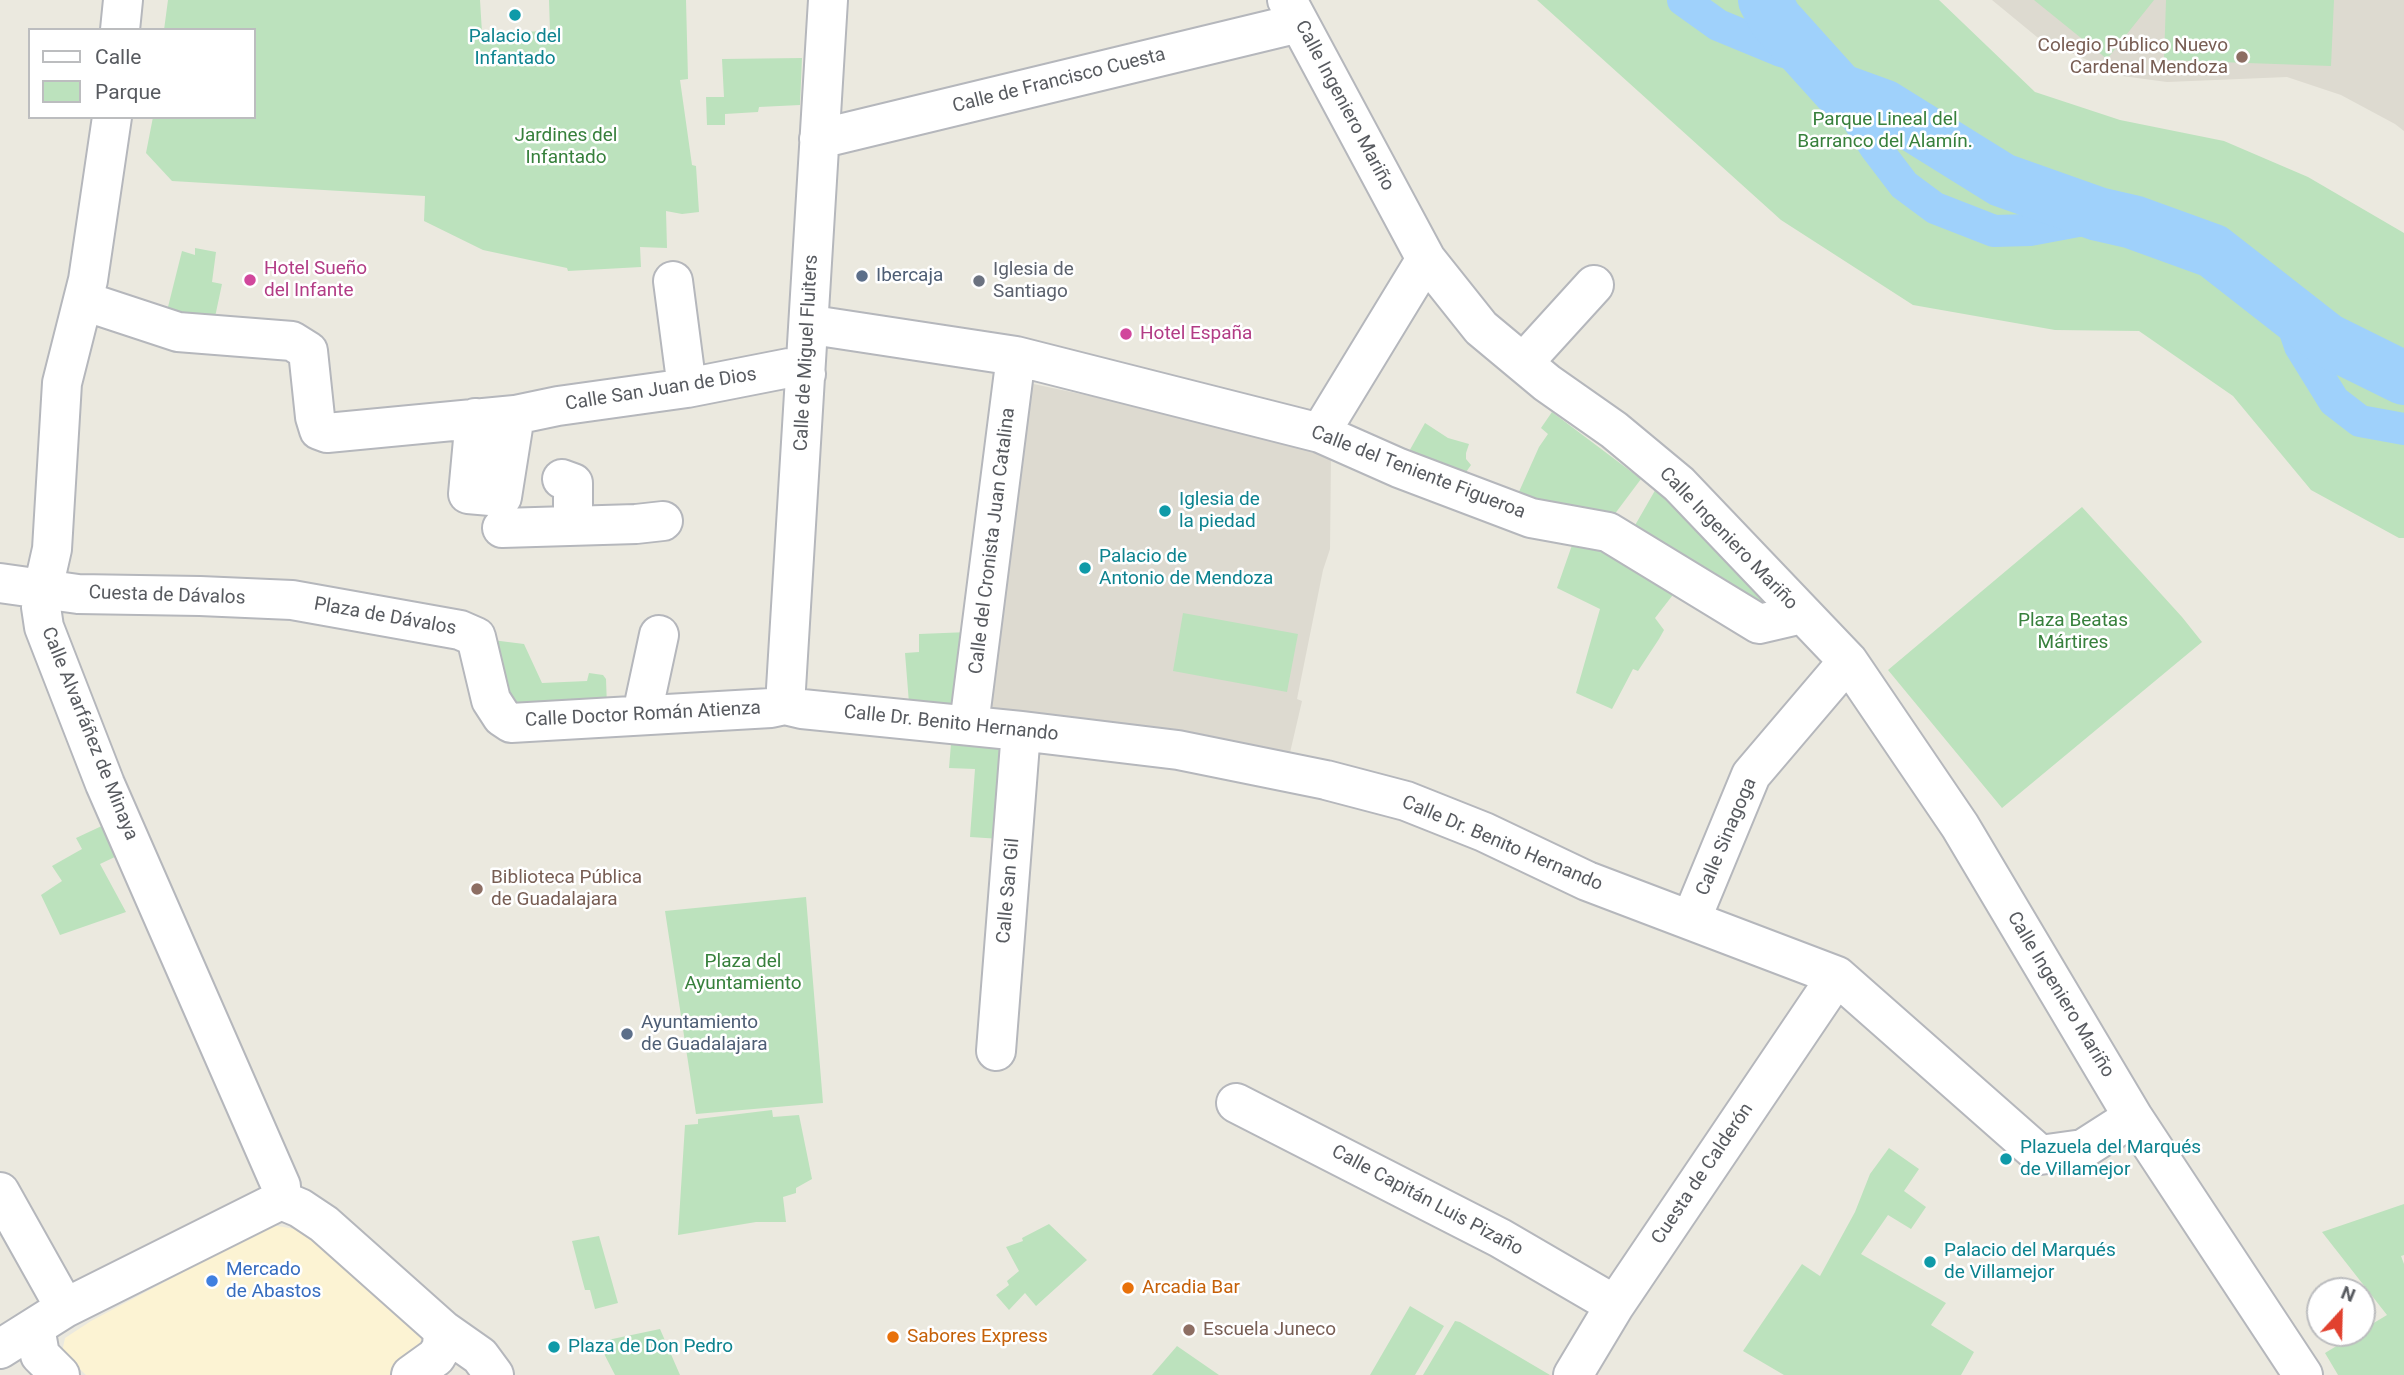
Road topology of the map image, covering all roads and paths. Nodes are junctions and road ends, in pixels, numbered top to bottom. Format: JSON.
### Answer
{"nodes":[{"id":1,"x":123,"y":0,"type":"edge"},
{"id":2,"x":828,"y":0,"type":"edge"},
{"id":3,"x":1293,"y":11,"type":"edge"},
{"id":4,"x":120,"y":28,"type":"edge"},
{"id":5,"x":112,"y":119,"type":"edge"},
{"id":6,"x":819,"y":139,"type":"junction"},
{"id":7,"x":1426,"y":259,"type":"junction"},
{"id":8,"x":673,"y":281,"type":"dead end"},
{"id":9,"x":1594,"y":285,"type":"dead end"},
{"id":10,"x":82,"y":310,"type":"junction"},
{"id":11,"x":810,"y":319,"type":"junction"},
{"id":12,"x":1016,"y":356,"type":"junction"},
{"id":13,"x":1523,"y":363,"type":"junction"},
{"id":14,"x":806,"y":373,"type":"junction"},
{"id":15,"x":687,"y":388,"type":"junction"},
{"id":16,"x":515,"y":415,"type":"junction"},
{"id":17,"x":475,"y":418,"type":"junction"},
{"id":18,"x":1320,"y":433,"type":"junction"},
{"id":19,"x":562,"y":479,"type":"dead end"},
{"id":20,"x":663,"y":521,"type":"dead end"},
{"id":21,"x":573,"y":526,"type":"junction"},
{"id":22,"x":502,"y":528,"type":"dead end"},
{"id":23,"x":0,"y":583,"type":"edge"},
{"id":24,"x":43,"y":589,"type":"junction"},
{"id":25,"x":292,"y":600,"type":"joint"},
{"id":26,"x":1802,"y":614,"type":"junction"},
{"id":27,"x":659,"y":635,"type":"dead end"},
{"id":28,"x":1848,"y":661,"type":"junction"},
{"id":29,"x":785,"y":705,"type":"junction"},
{"id":30,"x":642,"y":714,"type":"junction"},
{"id":31,"x":502,"y":717,"type":"joint"},
{"id":32,"x":969,"y":725,"type":"junction"},
{"id":33,"x":1021,"y":731,"type":"junction"},
{"id":34,"x":1692,"y":920,"type":"junction"},
{"id":35,"x":1837,"y":976,"type":"junction"},
{"id":36,"x":996,"y":1051,"type":"dead end"},
{"id":37,"x":1236,"y":1103,"type":"dead end"},
{"id":38,"x":2133,"y":1117,"type":"junction"},
{"id":39,"x":0,"y":1192,"type":"edge"},
{"id":40,"x":281,"y":1200,"type":"junction"},
{"id":41,"x":1615,"y":1305,"type":"junction"},
{"id":42,"x":50,"y":1318,"type":"junction"},
{"id":43,"x":443,"y":1330,"type":"junction"},
{"id":44,"x":0,"y":1349,"type":"edge"},
{"id":45,"x":60,"y":1375,"type":"edge"},
{"id":46,"x":411,"y":1375,"type":"edge"},
{"id":47,"x":494,"y":1375,"type":"edge"},
{"id":48,"x":1573,"y":1375,"type":"edge"},
{"id":49,"x":2303,"y":1375,"type":"edge"}],
"edges":[{"from":1,"to":4,"type":"street"},
{"from":2,"to":6,"type":"street","name":"Calle de Miguel Fluiters"},
{"from":3,"to":6,"type":"street","name":"Calle de Francisco Cuesta"},
{"from":3,"to":7,"type":"street","name":"Calle Ingeniero Mariño"},
{"from":5,"to":10,"type":"street","name":"Calle Alvarfáñez de Minaya"},
{"from":6,"to":11,"type":"street","name":"Calle de Miguel Fluiters"},
{"from":7,"to":13,"type":"street","name":"Calle Ingeniero Mariño"},
{"from":7,"to":18,"type":"street"},
{"from":8,"to":15,"type":"street"},
{"from":9,"to":13,"type":"street"},
{"from":10,"to":17,"type":"street","name":"Calle San Juan de Dios"},
{"from":10,"to":24,"type":"street","name":"Calle Alvarfáñez de Minaya"},
{"from":11,"to":12,"type":"street","name":"Calle del Teniente Figueroa"},
{"from":11,"to":14,"type":"street","name":"Calle de Miguel Fluiters"},
{"from":12,"to":18,"type":"street","name":"Calle del Teniente Figueroa"},
{"from":12,"to":32,"type":"street","name":"Calle del Cronista Juan Catalina"},
{"from":13,"to":26,"type":"street","name":"Calle Ingeniero Mariño"},
{"from":14,"to":15,"type":"street","name":"Calle San Juan de Dios"},
{"from":14,"to":29,"type":"street","name":"Calle de Miguel Fluiters"},
{"from":15,"to":16,"type":"street","name":"Calle San Juan de Dios"},
{"from":16,"to":17,"type":"street","name":"Calle San Juan de Dios"},
{"from":16,"to":17,"type":"street"},
{"from":18,"to":26,"type":"street","name":"Calle del Teniente Figueroa"},
{"from":19,"to":21,"type":"street"},
{"from":20,"to":21,"type":"street"},
{"from":21,"to":22,"type":"street"},
{"from":23,"to":24,"type":"street","name":"Cuesta de Dávalos"},
{"from":24,"to":25,"type":"street","name":"Cuesta de Dávalos"},
{"from":24,"to":40,"type":"street","name":"Calle Alvarfáñez de Minaya"},
{"from":25,"to":31,"type":"street","name":"Plaza de Dávalos"},
{"from":26,"to":28,"type":"street","name":"Calle Ingeniero Mariño"},
{"from":27,"to":30,"type":"street"},
{"from":28,"to":34,"type":"street","name":"Calle Sinagoga"},
{"from":28,"to":38,"type":"street","name":"Calle Ingeniero Mariño"},
{"from":29,"to":30,"type":"street","name":"Calle Doctor Román Atienza"},
{"from":29,"to":32,"type":"street","name":"Calle Dr. Benito Hernando"},
{"from":30,"to":31,"type":"street","name":"Calle Doctor Román Atienza"},
{"from":32,"to":33,"type":"street","name":"Calle Dr. Benito Hernando"},
{"from":33,"to":34,"type":"street","name":"Calle Dr. Benito Hernando"},
{"from":33,"to":36,"type":"street","name":"Calle San Gil"},
{"from":34,"to":35,"type":"street","name":"Calle Dr. Benito Hernando"},
{"from":35,"to":38,"type":"street","name":"Calle Dr. Benito Hernando"},
{"from":35,"to":41,"type":"street","name":"Cuesta de Calderón"},
{"from":37,"to":41,"type":"street","name":"Calle Capitán Luis Pizaño"},
{"from":38,"to":49,"type":"street","name":"Calle Ingeniero Mariño"},
{"from":39,"to":42,"type":"street"},
{"from":40,"to":42,"type":"street"},
{"from":40,"to":43,"type":"street"},
{"from":41,"to":48,"type":"street","name":"Cuesta de Calderón"},
{"from":42,"to":44,"type":"street"},
{"from":42,"to":45,"type":"street"},
{"from":43,"to":46,"type":"street"},
{"from":43,"to":47,"type":"street"}]}
